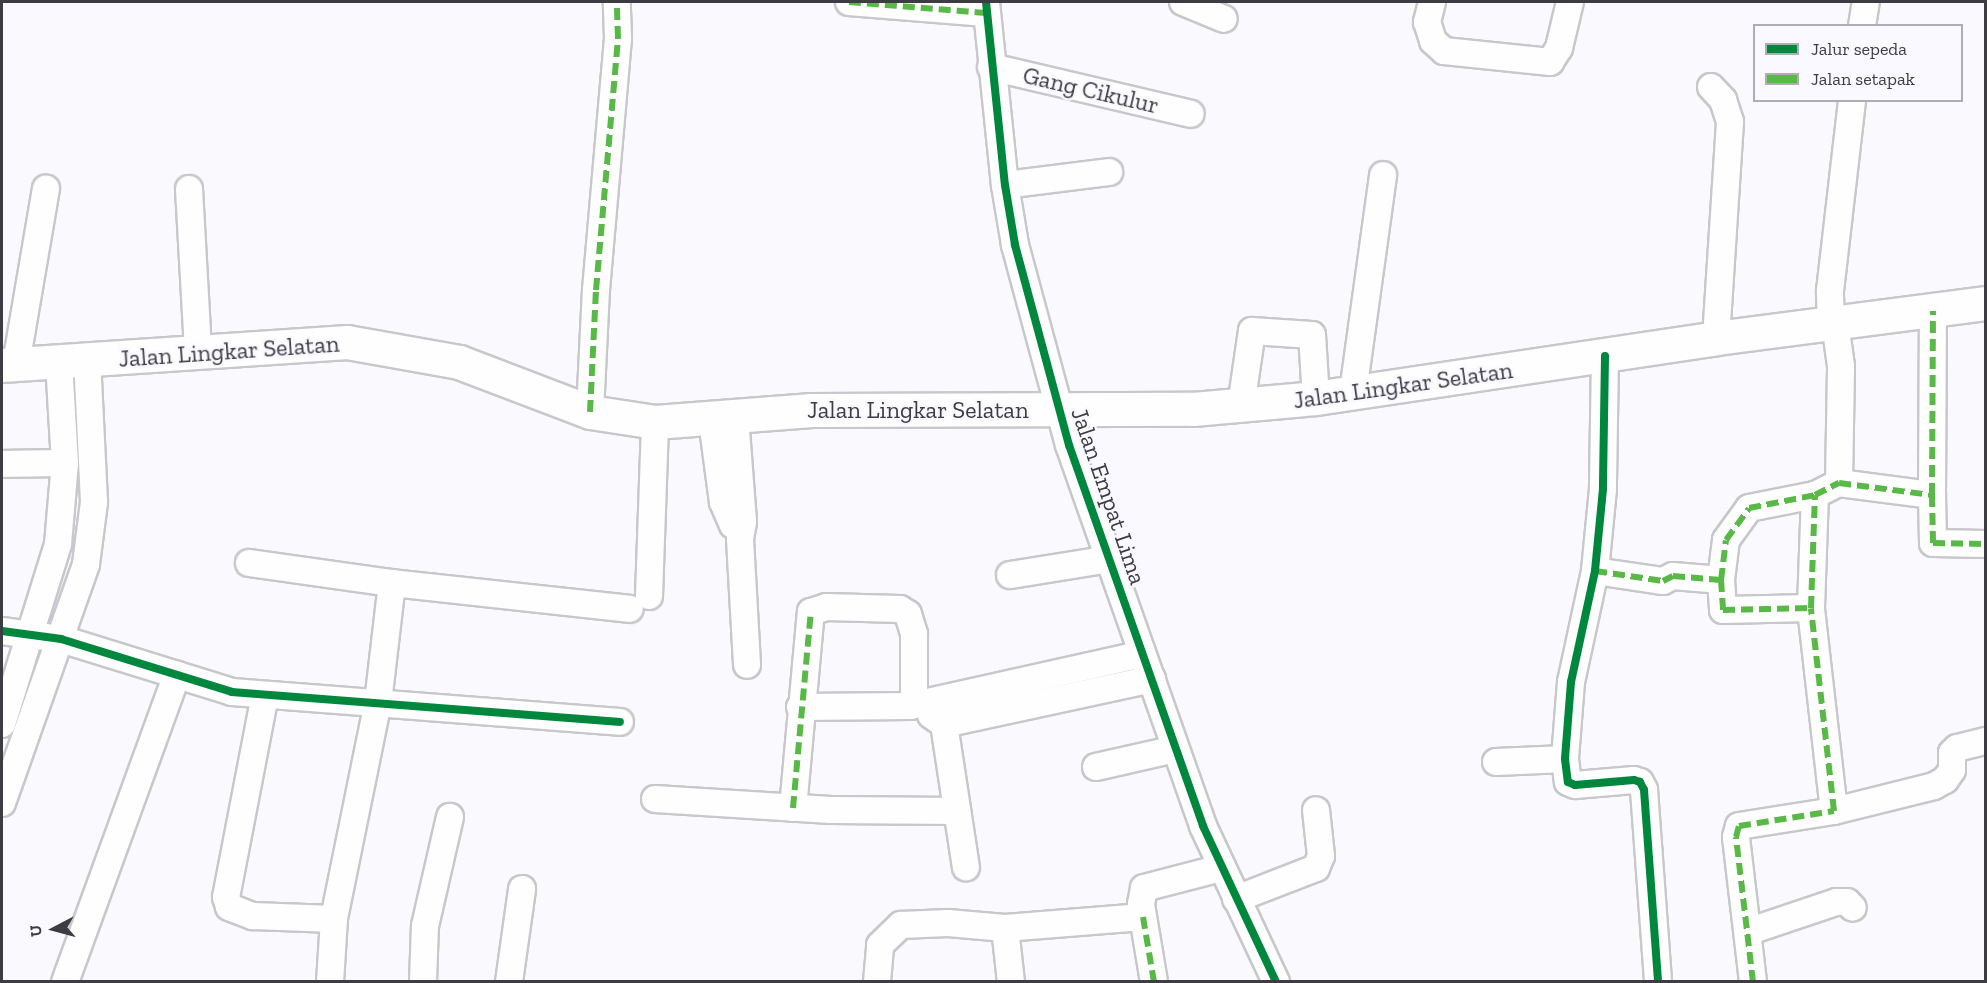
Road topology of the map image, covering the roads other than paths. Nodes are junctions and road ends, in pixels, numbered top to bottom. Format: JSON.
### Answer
{"nodes":[{"id":1,"x":617,"y":2,"type":"edge"},
{"id":2,"x":849,"y":2,"type":"edge"},
{"id":3,"x":1183,"y":2,"type":"edge"},
{"id":4,"x":1432,"y":2,"type":"edge"},
{"id":5,"x":1570,"y":2,"type":"edge"},
{"id":6,"x":1866,"y":2,"type":"edge"},
{"id":7,"x":986,"y":7,"type":"edge"},
{"id":8,"x":1224,"y":19,"type":"dead end"},
{"id":9,"x":1862,"y":24,"type":"edge"},
{"id":10,"x":991,"y":67,"type":"junction"},
{"id":11,"x":1711,"y":87,"type":"dead end"},
{"id":12,"x":1852,"y":102,"type":"edge"},
{"id":13,"x":1191,"y":114,"type":"dead end"},
{"id":14,"x":1109,"y":172,"type":"dead end"},
{"id":15,"x":1383,"y":175,"type":"dead end"},
{"id":16,"x":1005,"y":185,"type":"junction"},
{"id":17,"x":46,"y":189,"type":"dead end"},
{"id":18,"x":189,"y":189,"type":"dead end"},
{"id":19,"x":1986,"y":303,"type":"edge"},
{"id":20,"x":1933,"y":311,"type":"junction"},
{"id":21,"x":1831,"y":324,"type":"junction"},
{"id":22,"x":1716,"y":338,"type":"junction"},
{"id":23,"x":186,"y":353,"type":"junction"},
{"id":24,"x":1605,"y":356,"type":"junction"},
{"id":25,"x":73,"y":361,"type":"junction"},
{"id":26,"x":9,"y":364,"type":"edge"},
{"id":27,"x":1353,"y":392,"type":"junction"},
{"id":28,"x":1316,"y":398,"type":"junction"},
{"id":29,"x":1240,"y":406,"type":"junction"},
{"id":30,"x":1059,"y":409,"type":"junction"},
{"id":31,"x":590,"y":412,"type":"junction"},
{"id":32,"x":723,"y":418,"type":"junction"},
{"id":33,"x":655,"y":422,"type":"junction"},
{"id":34,"x":2,"y":464,"type":"edge"},
{"id":35,"x":65,"y":464,"type":"junction"},
{"id":36,"x":1839,"y":483,"type":"junction"},
{"id":37,"x":1815,"y":495,"type":"junction"},
{"id":38,"x":1932,"y":495,"type":"junction"},
{"id":39,"x":1986,"y":544,"type":"edge"},
{"id":40,"x":1110,"y":559,"type":"junction"},
{"id":41,"x":249,"y":563,"type":"dead end"},
{"id":42,"x":1595,"y":572,"type":"junction"},
{"id":43,"x":1010,"y":575,"type":"dead end"},
{"id":44,"x":1721,"y":580,"type":"junction"},
{"id":45,"x":392,"y":583,"type":"junction"},
{"id":46,"x":1811,"y":608,"type":"junction"},
{"id":47,"x":2,"y":631,"type":"edge"},
{"id":48,"x":32,"y":634,"type":"junction"},
{"id":49,"x":61,"y":639,"type":"junction"},
{"id":50,"x":1142,"y":654,"type":"junction"},
{"id":51,"x":747,"y":665,"type":"dead end"},
{"id":52,"x":177,"y":675,"type":"junction"},
{"id":53,"x":1152,"y":679,"type":"junction"},
{"id":54,"x":265,"y":695,"type":"junction"},
{"id":55,"x":378,"y":702,"type":"junction"},
{"id":56,"x":914,"y":702,"type":"junction"},
{"id":57,"x":801,"y":707,"type":"junction"},
{"id":58,"x":620,"y":722,"type":"dead end"},
{"id":59,"x":2,"y":724,"type":"edge"},
{"id":60,"x":944,"y":724,"type":"junction"},
{"id":61,"x":1986,"y":741,"type":"edge"},
{"id":62,"x":1175,"y":749,"type":"junction"},
{"id":63,"x":1565,"y":759,"type":"junction"},
{"id":64,"x":1496,"y":762,"type":"dead end"},
{"id":65,"x":1096,"y":767,"type":"dead end"},
{"id":66,"x":655,"y":799,"type":"dead end"},
{"id":67,"x":2,"y":803,"type":"edge"},
{"id":68,"x":792,"y":808,"type":"junction"},
{"id":69,"x":1316,"y":810,"type":"dead end"},
{"id":70,"x":957,"y":811,"type":"junction"},
{"id":71,"x":1834,"y":811,"type":"junction"},
{"id":72,"x":450,"y":817,"type":"dead end"},
{"id":73,"x":966,"y":867,"type":"dead end"},
{"id":74,"x":1221,"y":868,"type":"junction"},
{"id":75,"x":522,"y":889,"type":"dead end"},
{"id":76,"x":1236,"y":899,"type":"junction"},
{"id":77,"x":1853,"y":908,"type":"dead end"},
{"id":78,"x":1143,"y":917,"type":"junction"},
{"id":79,"x":334,"y":919,"type":"junction"},
{"id":80,"x":1005,"y":928,"type":"junction"},
{"id":81,"x":1750,"y":931,"type":"junction"},
{"id":82,"x":65,"y":981,"type":"edge"},
{"id":83,"x":330,"y":981,"type":"edge"},
{"id":84,"x":423,"y":981,"type":"edge"},
{"id":85,"x":509,"y":981,"type":"edge"},
{"id":86,"x":877,"y":981,"type":"edge"},
{"id":87,"x":1011,"y":981,"type":"edge"},
{"id":88,"x":1154,"y":981,"type":"edge"},
{"id":89,"x":1276,"y":981,"type":"edge"},
{"id":90,"x":1658,"y":981,"type":"edge"},
{"id":91,"x":1753,"y":981,"type":"edge"}],
"edges":[{"from":1,"to":31,"type":"street"},
{"from":2,"to":7,"type":"street"},
{"from":3,"to":8,"type":"street"},
{"from":4,"to":5,"type":"street"},
{"from":6,"to":9,"type":"street"},
{"from":7,"to":10,"type":"street","name":"Jalan Empat Lima"},
{"from":10,"to":13,"type":"street","name":"Gang Cikulur"},
{"from":10,"to":16,"type":"street","name":"Jalan Empat Lima"},
{"from":11,"to":22,"type":"street"},
{"from":12,"to":21,"type":"street"},
{"from":14,"to":16,"type":"street"},
{"from":15,"to":27,"type":"street"},
{"from":16,"to":30,"type":"street","name":"Jalan Empat Lima"},
{"from":17,"to":26,"type":"street"},
{"from":18,"to":23,"type":"street"},
{"from":19,"to":20,"type":"highway","name":"Jalan Lingkar Selatan"},
{"from":20,"to":21,"type":"highway","name":"Jalan Lingkar Selatan"},
{"from":20,"to":38,"type":"street"},
{"from":21,"to":22,"type":"highway","name":"Jalan Lingkar Selatan"},
{"from":21,"to":36,"type":"street"},
{"from":22,"to":24,"type":"highway","name":"Jalan Lingkar Selatan"},
{"from":23,"to":25,"type":"highway","name":"Jalan Lingkar Selatan"},
{"from":23,"to":31,"type":"highway","name":"Jalan Lingkar Selatan"},
{"from":24,"to":27,"type":"highway","name":"Jalan Lingkar Selatan"},
{"from":24,"to":42,"type":"street"},
{"from":25,"to":26,"type":"highway","name":"Jalan Lingkar Selatan"},
{"from":25,"to":35,"type":"street"},
{"from":25,"to":49,"type":"street"},
{"from":27,"to":28,"type":"highway","name":"Jalan Lingkar Selatan"},
{"from":28,"to":29,"type":"highway","name":"Jalan Lingkar Selatan"},
{"from":28,"to":29,"type":"street"},
{"from":29,"to":30,"type":"highway","name":"Jalan Lingkar Selatan"},
{"from":30,"to":32,"type":"highway","name":"Jalan Lingkar Selatan"},
{"from":30,"to":40,"type":"street","name":"Jalan Empat Lima"},
{"from":31,"to":33,"type":"highway","name":"Jalan Lingkar Selatan"},
{"from":32,"to":33,"type":"highway","name":"Jalan Lingkar Selatan"},
{"from":32,"to":51,"type":"street"},
{"from":33,"to":45,"type":"street"},
{"from":34,"to":35,"type":"street"},
{"from":35,"to":48,"type":"street"},
{"from":36,"to":37,"type":"street"},
{"from":36,"to":38,"type":"street"},
{"from":37,"to":44,"type":"street"},
{"from":37,"to":46,"type":"street"},
{"from":38,"to":39,"type":"street"},
{"from":40,"to":43,"type":"street"},
{"from":40,"to":50,"type":"street","name":"Jalan Empat Lima"},
{"from":41,"to":45,"type":"street"},
{"from":42,"to":44,"type":"street"},
{"from":42,"to":63,"type":"street"},
{"from":44,"to":46,"type":"street"},
{"from":45,"to":55,"type":"street"},
{"from":46,"to":71,"type":"street"},
{"from":47,"to":48,"type":"street"},
{"from":48,"to":49,"type":"street"},
{"from":48,"to":59,"type":"street"},
{"from":49,"to":52,"type":"street"},
{"from":49,"to":67,"type":"street"},
{"from":50,"to":53,"type":"street","name":"Jalan Empat Lima"},
{"from":50,"to":56,"type":"street"},
{"from":52,"to":54,"type":"street"},
{"from":52,"to":82,"type":"street"},
{"from":53,"to":60,"type":"street"},
{"from":53,"to":62,"type":"street","name":"Jalan Empat Lima"},
{"from":54,"to":55,"type":"street"},
{"from":54,"to":79,"type":"street"},
{"from":55,"to":58,"type":"street"},
{"from":55,"to":79,"type":"street"},
{"from":56,"to":57,"type":"street"},
{"from":56,"to":57,"type":"street"},
{"from":56,"to":60,"type":"street"},
{"from":57,"to":68,"type":"street"},
{"from":60,"to":70,"type":"street"},
{"from":61,"to":71,"type":"street"},
{"from":62,"to":65,"type":"street"},
{"from":62,"to":74,"type":"street","name":"Jalan Empat Lima"},
{"from":63,"to":64,"type":"street"},
{"from":63,"to":90,"type":"street"},
{"from":66,"to":68,"type":"street"},
{"from":68,"to":70,"type":"street"},
{"from":69,"to":76,"type":"street"},
{"from":70,"to":73,"type":"street"},
{"from":71,"to":81,"type":"street"},
{"from":72,"to":84,"type":"street"},
{"from":74,"to":76,"type":"street","name":"Jalan Empat Lima"},
{"from":74,"to":78,"type":"street"},
{"from":75,"to":85,"type":"street"},
{"from":76,"to":89,"type":"street","name":"Jalan Empat Lima"},
{"from":77,"to":81,"type":"street"},
{"from":78,"to":80,"type":"street"},
{"from":78,"to":88,"type":"street"},
{"from":79,"to":83,"type":"street"},
{"from":80,"to":86,"type":"street"},
{"from":80,"to":87,"type":"street"},
{"from":81,"to":91,"type":"street"}]}
